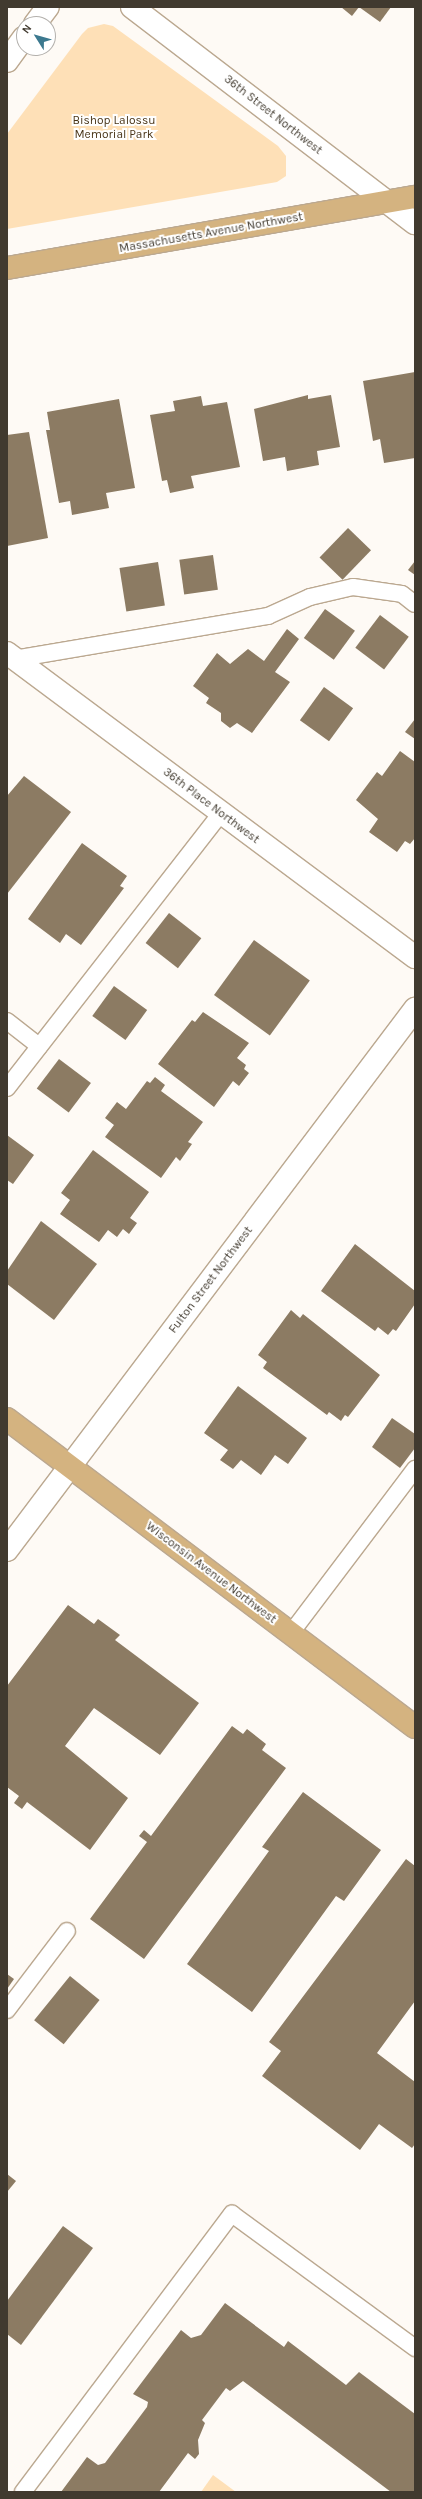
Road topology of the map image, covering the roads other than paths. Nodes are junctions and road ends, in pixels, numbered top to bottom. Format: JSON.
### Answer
{"nodes":[{"id":1,"x":48,"y":7,"type":"edge"},
{"id":2,"x":132,"y":7,"type":"edge"},
{"id":3,"x":41,"y":16,"type":"edge"},
{"id":4,"x":16,"y":49,"type":"edge"},
{"id":5,"x":7,"y":61,"type":"edge"},
{"id":6,"x":415,"y":198,"type":"edge"},
{"id":7,"x":387,"y":202,"type":"junction"},
{"id":8,"x":415,"y":223,"type":"edge"},
{"id":9,"x":7,"y":268,"type":"edge"},
{"id":10,"x":415,"y":604,"type":"edge"},
{"id":11,"x":11,"y":656,"type":"edge"},
{"id":12,"x":221,"y":813,"type":"junction"},
{"id":13,"x":415,"y":957,"type":"edge"},
{"id":14,"x":415,"y":1009,"type":"edge"},
{"id":15,"x":7,"y":1022,"type":"edge"},
{"id":16,"x":39,"y":1046,"type":"junction"},
{"id":17,"x":7,"y":1088,"type":"edge"},
{"id":18,"x":7,"y":1419,"type":"edge"},
{"id":19,"x":70,"y":1467,"type":"junction"},
{"id":20,"x":415,"y":1469,"type":"edge"},
{"id":21,"x":7,"y":1550,"type":"edge"},
{"id":22,"x":291,"y":1633,"type":"junction"},
{"id":23,"x":415,"y":1727,"type":"edge"},
{"id":24,"x":68,"y":1931,"type":"dead end"},
{"id":25,"x":7,"y":2010,"type":"edge"},
{"id":26,"x":415,"y":2348,"type":"edge"},
{"id":27,"x":23,"y":2492,"type":"edge"}],
"edges":[{"from":1,"to":3,"type":"street"},
{"from":2,"to":7,"type":"street","name":"36th Street Northwest"},
{"from":4,"to":5,"type":"street"},
{"from":6,"to":7,"type":"main road","name":"Massachusetts Avenue Northwest"},
{"from":7,"to":8,"type":"street","name":"36th Street Northwest"},
{"from":7,"to":9,"type":"main road","name":"Massachusetts Avenue Northwest"},
{"from":10,"to":11,"type":"lane"},
{"from":11,"to":12,"type":"street","name":"36th Place Northwest"},
{"from":12,"to":13,"type":"street","name":"36th Place Northwest"},
{"from":12,"to":16,"type":"lane"},
{"from":14,"to":19,"type":"street","name":"Fulton Street Northwest"},
{"from":15,"to":16,"type":"lane"},
{"from":16,"to":17,"type":"lane"},
{"from":18,"to":19,"type":"main road","name":"Wisconsin Avenue Northwest"},
{"from":19,"to":21,"type":"street","name":"Fulton Street Northwest"},
{"from":19,"to":22,"type":"main road","name":"Wisconsin Avenue Northwest"},
{"from":20,"to":22,"type":"lane"},
{"from":22,"to":23,"type":"main road","name":"Wisconsin Avenue Northwest"},
{"from":24,"to":25,"type":"lane"},
{"from":26,"to":27,"type":"lane"}]}
